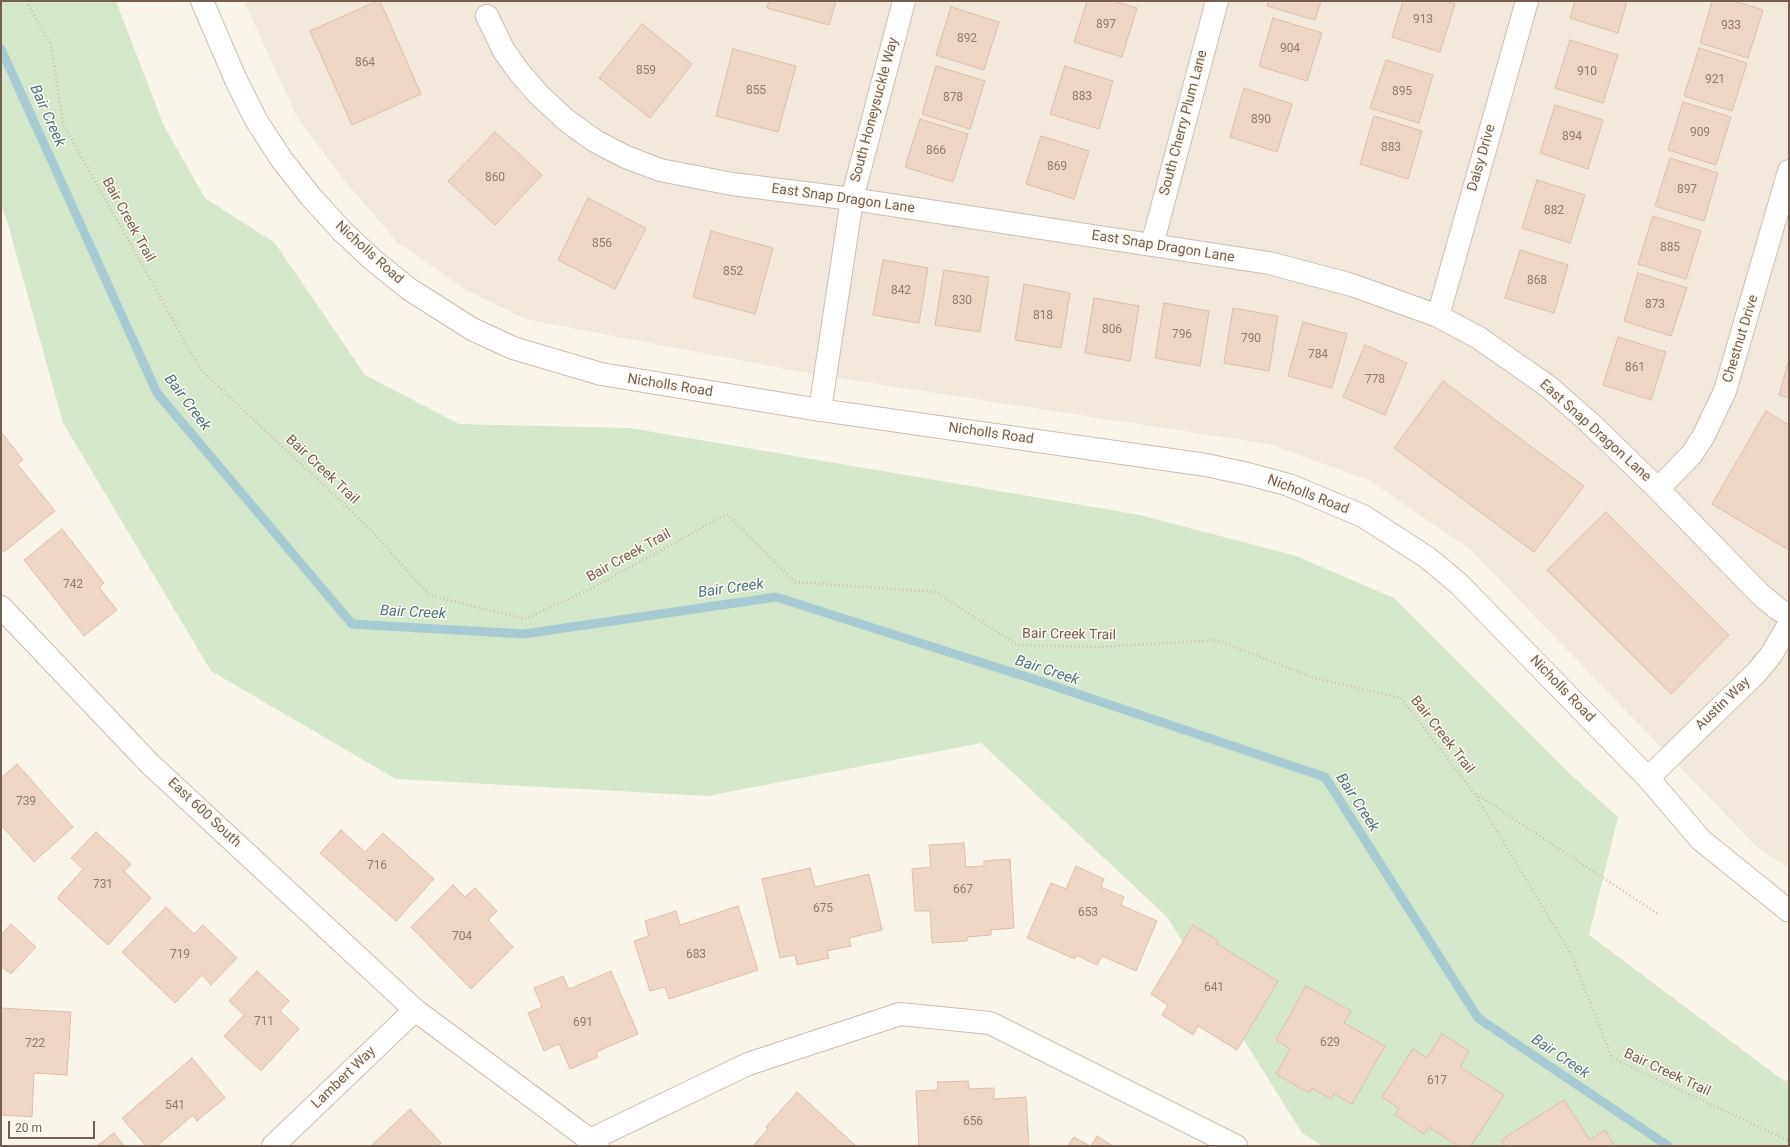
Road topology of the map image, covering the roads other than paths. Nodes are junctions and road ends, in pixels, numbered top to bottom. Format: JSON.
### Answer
{"nodes":[{"id":1,"x":202,"y":1,"type":"edge"},
{"id":2,"x":904,"y":1,"type":"edge"},
{"id":3,"x":1217,"y":1,"type":"edge"},
{"id":4,"x":1527,"y":1,"type":"edge"},
{"id":5,"x":487,"y":16,"type":"dead end"},
{"id":6,"x":1789,"y":172,"type":"edge"},
{"id":7,"x":852,"y":199,"type":"junction"},
{"id":8,"x":1152,"y":245,"type":"junction"},
{"id":9,"x":1438,"y":316,"type":"junction"},
{"id":10,"x":820,"y":410,"type":"junction"},
{"id":11,"x":1658,"y":490,"type":"junction"},
{"id":12,"x":1,"y":607,"type":"edge"},
{"id":13,"x":1789,"y":616,"type":"edge"},
{"id":14,"x":1789,"y":624,"type":"edge"},
{"id":15,"x":1648,"y":778,"type":"junction"},
{"id":16,"x":1789,"y":911,"type":"edge"},
{"id":17,"x":415,"y":1010,"type":"junction"},
{"id":18,"x":594,"y":1143,"type":"edge"},
{"id":19,"x":273,"y":1146,"type":"edge"},
{"id":20,"x":1236,"y":1146,"type":"edge"}],
"edges":[{"from":1,"to":10,"type":"street","name":"Nicholls Road"},
{"from":2,"to":7,"type":"street","name":"South Honeysuckle Way"},
{"from":3,"to":8,"type":"street","name":"South Cherry Plum Lane"},
{"from":4,"to":9,"type":"street","name":"Daisy Drive"},
{"from":5,"to":7,"type":"street","name":"East Snap Dragon Lane"},
{"from":6,"to":11,"type":"street","name":"Chestnut Drive"},
{"from":7,"to":8,"type":"street","name":"East Snap Dragon Lane"},
{"from":7,"to":10,"type":"street","name":"South Honeysuckle Way"},
{"from":8,"to":9,"type":"street","name":"East Snap Dragon Lane"},
{"from":9,"to":11,"type":"street","name":"East Snap Dragon Lane"},
{"from":10,"to":15,"type":"street","name":"Nicholls Road"},
{"from":11,"to":13,"type":"street","name":"East Snap Dragon Lane"},
{"from":12,"to":17,"type":"street","name":"East 600 South"},
{"from":14,"to":15,"type":"street","name":"Austin Way"},
{"from":15,"to":16,"type":"street","name":"Nicholls Road"},
{"from":17,"to":18,"type":"street","name":"East 600 South"},
{"from":17,"to":19,"type":"street","name":"Lambert Way"},
{"from":18,"to":20,"type":"street"}]}
